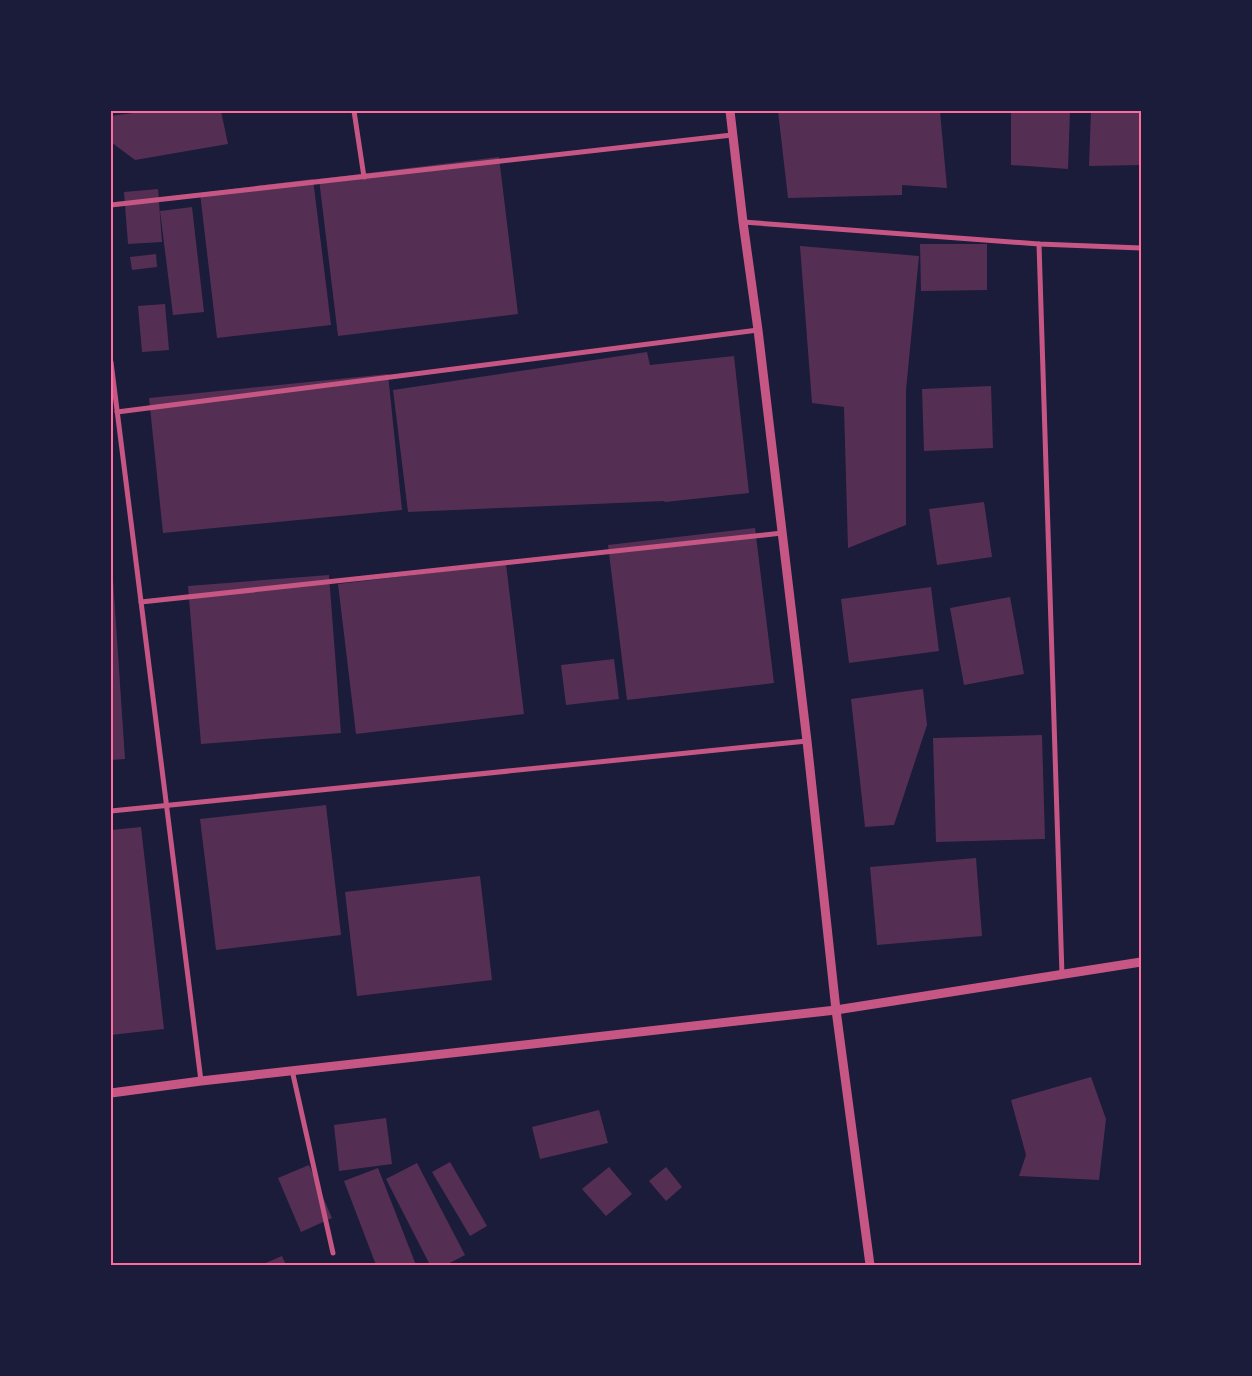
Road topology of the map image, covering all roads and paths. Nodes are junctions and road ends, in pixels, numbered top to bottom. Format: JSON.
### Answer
{"nodes":[{"id":1,"x":354,"y":111,"type":"edge"},
{"id":2,"x":730,"y":111,"type":"edge"},
{"id":3,"x":732,"y":135,"type":"junction"},
{"id":4,"x":364,"y":177,"type":"junction"},
{"id":5,"x":111,"y":204,"type":"edge"},
{"id":6,"x":743,"y":222,"type":"junction"},
{"id":7,"x":1040,"y":244,"type":"junction"},
{"id":8,"x":1141,"y":248,"type":"edge"},
{"id":9,"x":758,"y":330,"type":"junction"},
{"id":10,"x":111,"y":362,"type":"edge"},
{"id":11,"x":117,"y":412,"type":"junction"},
{"id":12,"x":782,"y":533,"type":"junction"},
{"id":13,"x":141,"y":602,"type":"junction"},
{"id":14,"x":807,"y":741,"type":"junction"},
{"id":15,"x":166,"y":805,"type":"junction"},
{"id":16,"x":111,"y":811,"type":"edge"},
{"id":17,"x":1141,"y":962,"type":"edge"},
{"id":18,"x":1062,"y":975,"type":"junction"},
{"id":19,"x":836,"y":1010,"type":"junction"},
{"id":20,"x":292,"y":1070,"type":"junction"},
{"id":21,"x":200,"y":1081,"type":"junction"},
{"id":22,"x":111,"y":1092,"type":"edge"},
{"id":23,"x":333,"y":1253,"type":"dead end"},
{"id":24,"x":870,"y":1265,"type":"edge"}],
"edges":[{"from":1,"to":4,"type":"street"},
{"from":2,"to":3,"type":"street"},
{"from":3,"to":4,"type":"street"},
{"from":3,"to":6,"type":"street"},
{"from":4,"to":5,"type":"street"},
{"from":6,"to":7,"type":"street"},
{"from":6,"to":9,"type":"street"},
{"from":7,"to":8,"type":"street"},
{"from":7,"to":18,"type":"street"},
{"from":9,"to":11,"type":"street"},
{"from":9,"to":12,"type":"street"},
{"from":10,"to":11,"type":"street"},
{"from":11,"to":13,"type":"street"},
{"from":12,"to":13,"type":"street"},
{"from":12,"to":14,"type":"street"},
{"from":13,"to":15,"type":"street"},
{"from":14,"to":15,"type":"street"},
{"from":14,"to":19,"type":"street"},
{"from":15,"to":16,"type":"street"},
{"from":15,"to":21,"type":"street"},
{"from":17,"to":18,"type":"street"},
{"from":18,"to":19,"type":"street"},
{"from":19,"to":20,"type":"street"},
{"from":19,"to":24,"type":"street"},
{"from":20,"to":21,"type":"street"},
{"from":20,"to":23,"type":"street"},
{"from":21,"to":22,"type":"street"}]}
